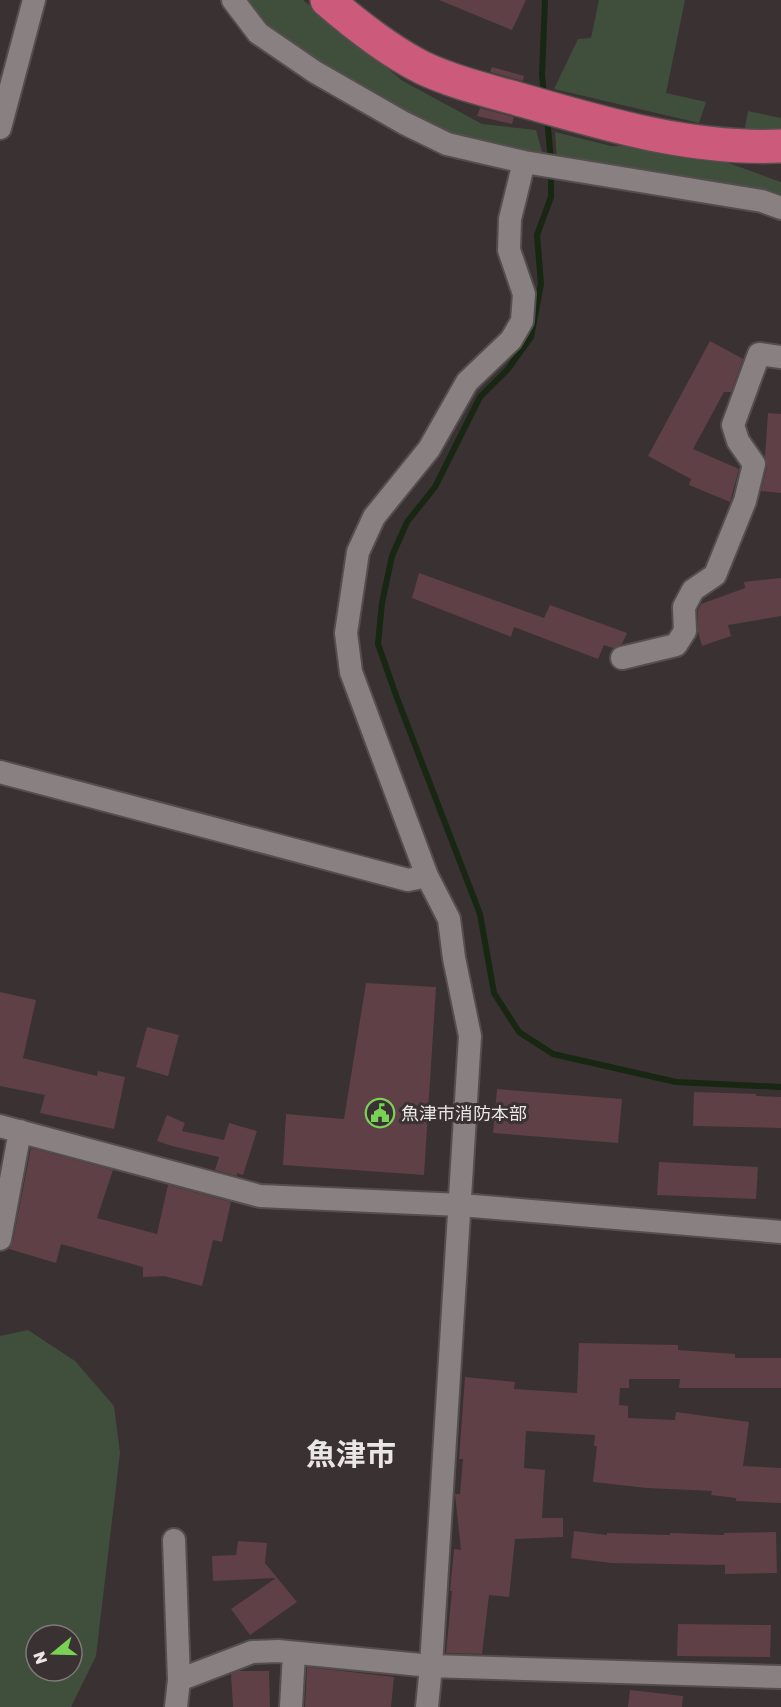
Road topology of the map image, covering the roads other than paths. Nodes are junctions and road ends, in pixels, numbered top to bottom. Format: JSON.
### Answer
{"nodes":[{"id":1,"x":34,"y":0,"type":"edge"},
{"id":2,"x":233,"y":0,"type":"edge"},
{"id":3,"x":327,"y":0,"type":"edge"},
{"id":4,"x":0,"y":128,"type":"edge"},
{"id":5,"x":713,"y":145,"type":"junction"},
{"id":6,"x":781,"y":146,"type":"edge"},
{"id":7,"x":524,"y":162,"type":"junction"},
{"id":8,"x":781,"y":168,"type":"edge"},
{"id":9,"x":781,"y":208,"type":"edge"},
{"id":10,"x":781,"y":357,"type":"edge"},
{"id":11,"x":622,"y":658,"type":"dead end"},
{"id":12,"x":0,"y":772,"type":"edge"},
{"id":13,"x":427,"y":876,"type":"junction"},
{"id":14,"x":10,"y":1129,"type":"edge"},
{"id":15,"x":461,"y":1205,"type":"junction"},
{"id":16,"x":781,"y":1232,"type":"edge"},
{"id":17,"x":0,"y":1239,"type":"edge"},
{"id":18,"x":174,"y":1539,"type":"dead end"},
{"id":19,"x":294,"y":1653,"type":"junction"},
{"id":20,"x":431,"y":1666,"type":"junction"},
{"id":21,"x":781,"y":1677,"type":"edge"},
{"id":22,"x":179,"y":1680,"type":"junction"},
{"id":23,"x":176,"y":1707,"type":"edge"},
{"id":24,"x":291,"y":1707,"type":"edge"},
{"id":25,"x":427,"y":1707,"type":"edge"}],
"edges":[{"from":1,"to":4,"type":"street"},
{"from":2,"to":7,"type":"street"},
{"from":3,"to":5,"type":"highway"},
{"from":5,"to":6,"type":"highway"},
{"from":5,"to":8,"type":"highway"},
{"from":7,"to":9,"type":"street"},
{"from":7,"to":13,"type":"street"},
{"from":10,"to":11,"type":"street"},
{"from":12,"to":13,"type":"street"},
{"from":13,"to":15,"type":"street"},
{"from":14,"to":15,"type":"street"},
{"from":14,"to":17,"type":"street"},
{"from":15,"to":16,"type":"street"},
{"from":15,"to":20,"type":"street"},
{"from":18,"to":22,"type":"street"},
{"from":19,"to":20,"type":"street"},
{"from":19,"to":22,"type":"street"},
{"from":19,"to":24,"type":"street"},
{"from":20,"to":21,"type":"street"},
{"from":20,"to":25,"type":"street"},
{"from":22,"to":23,"type":"street"}]}
